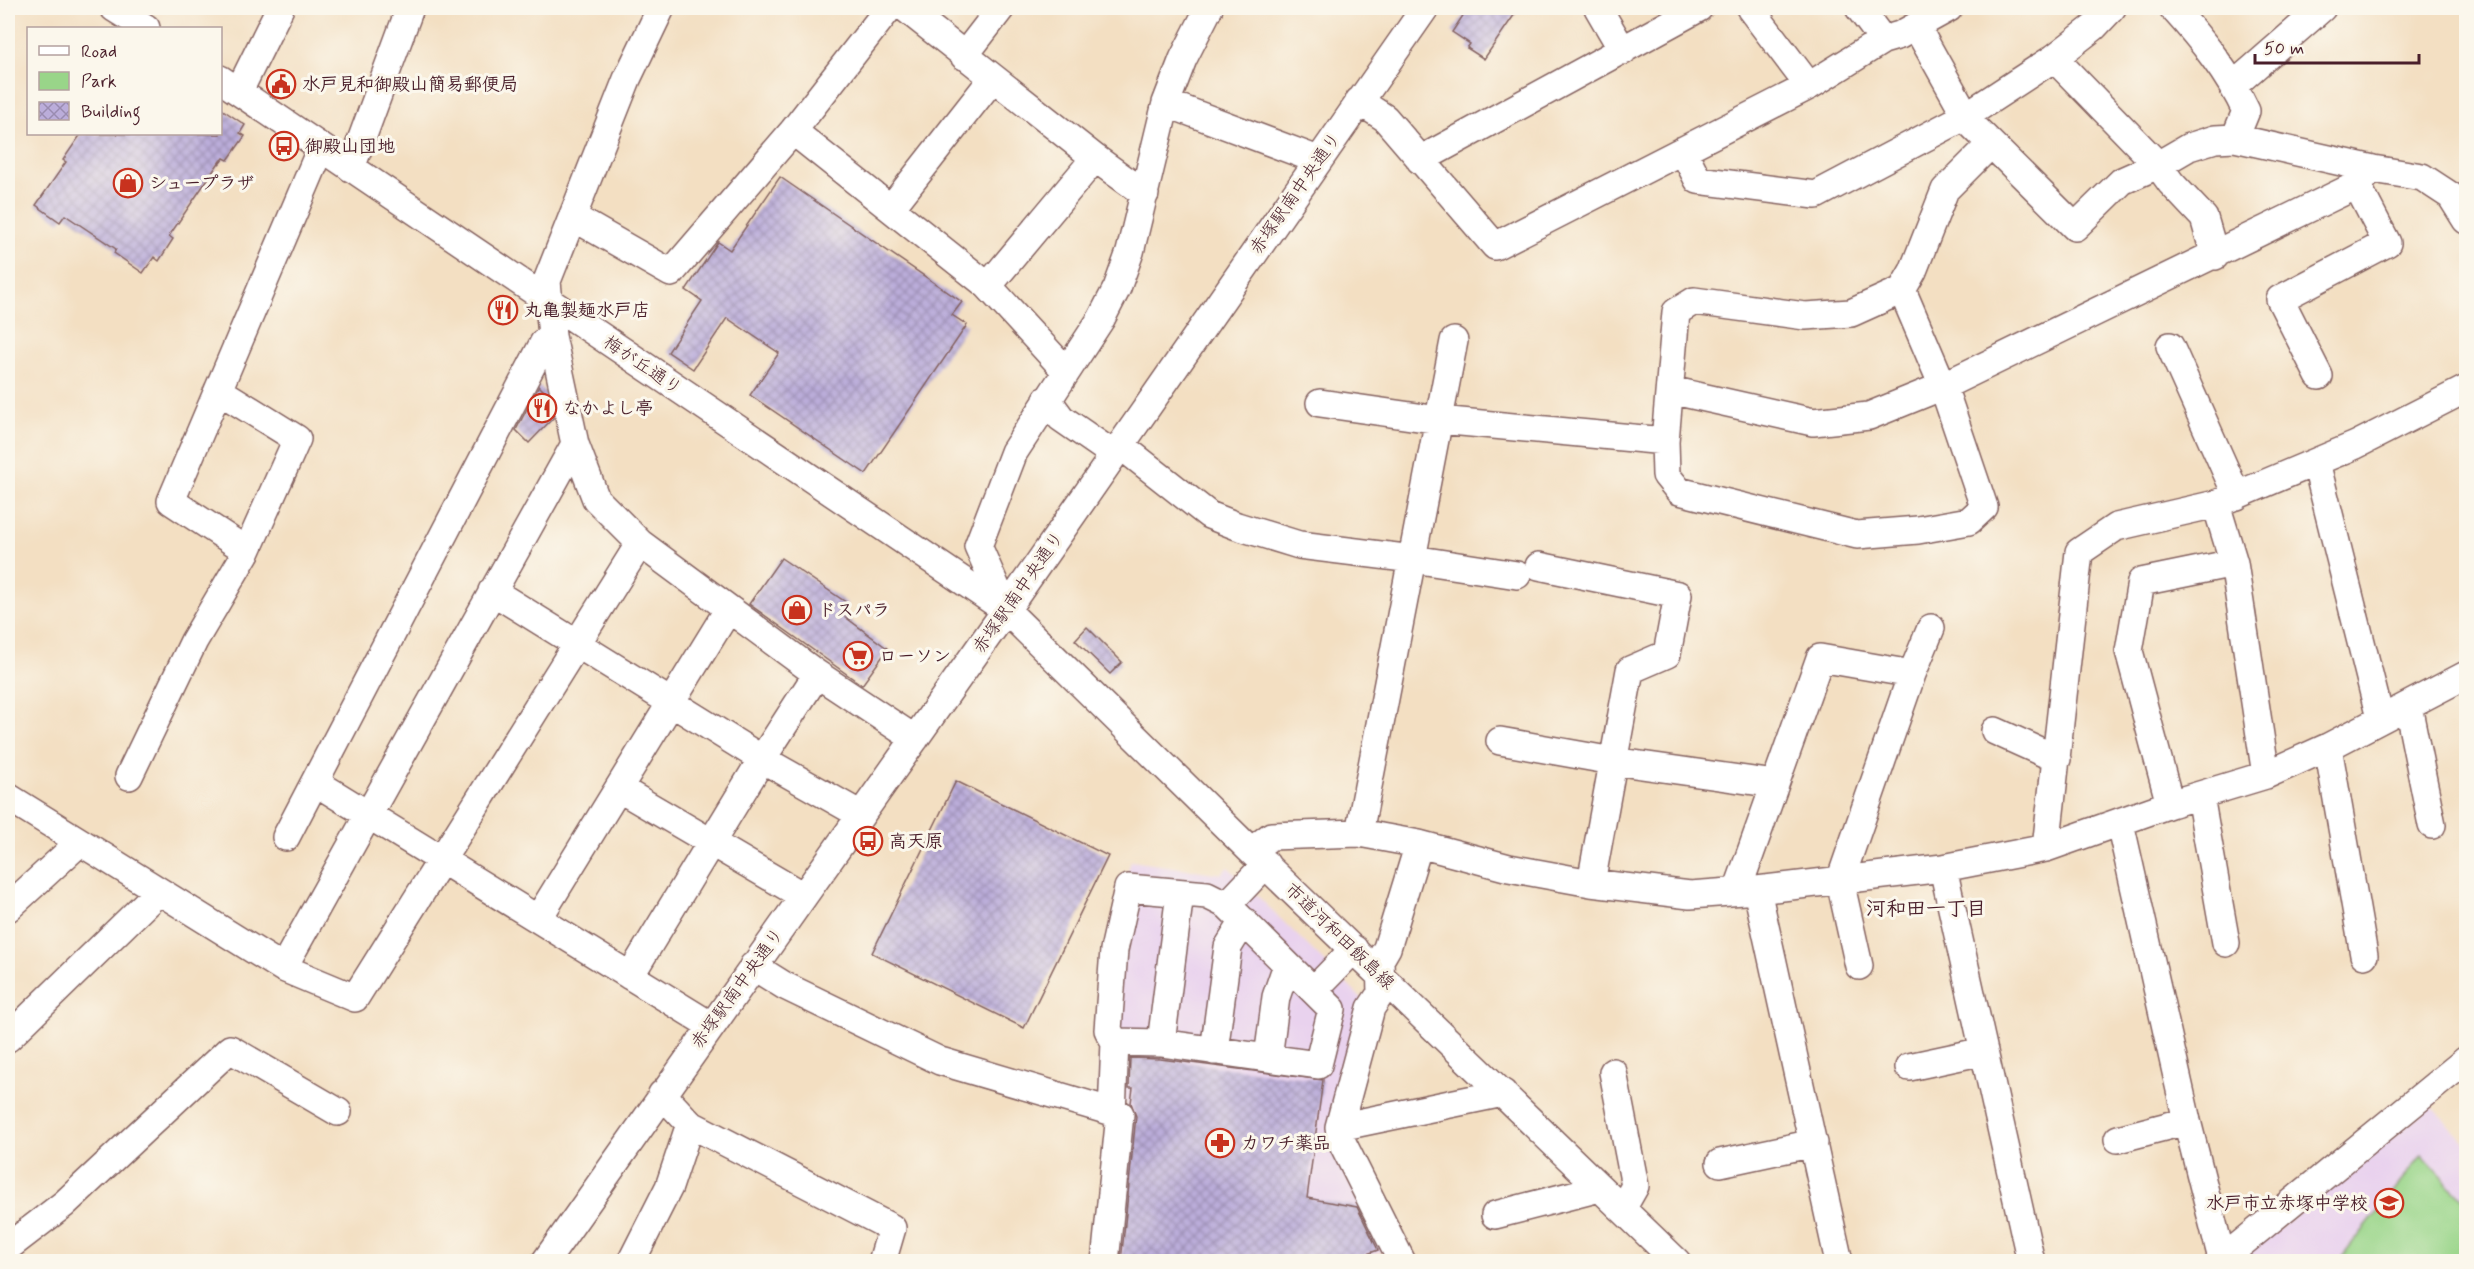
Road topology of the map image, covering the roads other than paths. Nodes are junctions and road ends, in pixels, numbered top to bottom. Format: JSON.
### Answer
{"nodes":[{"id":1,"x":114,"y":8,"type":"edge"},
{"id":2,"x":280,"y":8,"type":"edge"},
{"id":3,"x":410,"y":8,"type":"edge"},
{"id":4,"x":661,"y":8,"type":"edge"},
{"id":5,"x":889,"y":8,"type":"edge"},
{"id":6,"x":905,"y":8,"type":"edge"},
{"id":7,"x":1001,"y":8,"type":"edge"},
{"id":8,"x":1209,"y":8,"type":"edge"},
{"id":9,"x":1425,"y":8,"type":"edge"},
{"id":10,"x":1598,"y":8,"type":"edge"},
{"id":11,"x":1699,"y":8,"type":"edge"},
{"id":12,"x":1750,"y":8,"type":"edge"},
{"id":13,"x":1859,"y":8,"type":"edge"},
{"id":14,"x":1949,"y":8,"type":"edge"},
{"id":15,"x":2112,"y":8,"type":"edge"},
{"id":16,"x":2173,"y":8,"type":"edge"},
{"id":17,"x":2322,"y":8,"type":"edge"},
{"id":18,"x":1916,"y":26,"type":"junction"},
{"id":19,"x":144,"y":27,"type":"edge"},
{"id":20,"x":1883,"y":40,"type":"junction"},
{"id":21,"x":1623,"y":51,"type":"junction"},
{"id":22,"x":964,"y":56,"type":"junction"},
{"id":23,"x":2054,"y":58,"type":"junction"},
{"id":24,"x":993,"y":78,"type":"junction"},
{"id":25,"x":230,"y":85,"type":"edge"},
{"id":26,"x":2234,"y":85,"type":"junction"},
{"id":27,"x":1809,"y":86,"type":"junction"},
{"id":28,"x":1359,"y":100,"type":"junction"},
{"id":29,"x":1166,"y":103,"type":"junction"},
{"id":30,"x":1964,"y":117,"type":"junction"},
{"id":31,"x":793,"y":131,"type":"junction"},
{"id":32,"x":2235,"y":138,"type":"junction"},
{"id":33,"x":1990,"y":145,"type":"junction"},
{"id":34,"x":321,"y":148,"type":"junction"},
{"id":35,"x":1683,"y":150,"type":"junction"},
{"id":36,"x":1095,"y":158,"type":"junction"},
{"id":37,"x":1318,"y":160,"type":"junction"},
{"id":38,"x":1420,"y":160,"type":"junction"},
{"id":39,"x":2158,"y":165,"type":"junction"},
{"id":40,"x":351,"y":168,"type":"junction"},
{"id":41,"x":2365,"y":177,"type":"junction"},
{"id":42,"x":1145,"y":194,"type":"junction"},
{"id":43,"x":891,"y":208,"type":"junction"},
{"id":44,"x":573,"y":217,"type":"junction"},
{"id":45,"x":2466,"y":220,"type":"edge"},
{"id":46,"x":2215,"y":256,"type":"junction"},
{"id":47,"x":988,"y":286,"type":"junction"},
{"id":48,"x":1902,"y":290,"type":"junction"},
{"id":49,"x":548,"y":300,"type":"junction"},
{"id":50,"x":552,"y":336,"type":"junction"},
{"id":51,"x":1454,"y":341,"type":"dead end"},
{"id":52,"x":2170,"y":346,"type":"dead end"},
{"id":53,"x":1066,"y":371,"type":"junction"},
{"id":54,"x":2319,"y":376,"type":"dead end"},
{"id":55,"x":1942,"y":386,"type":"junction"},
{"id":56,"x":2466,"y":389,"type":"edge"},
{"id":57,"x":218,"y":390,"type":"junction"},
{"id":58,"x":1670,"y":390,"type":"junction"},
{"id":59,"x":1047,"y":399,"type":"junction"},
{"id":60,"x":1320,"y":403,"type":"dead end"},
{"id":61,"x":1439,"y":420,"type":"junction"},
{"id":62,"x":1665,"y":441,"type":"junction"},
{"id":63,"x":575,"y":444,"type":"junction"},
{"id":64,"x":1116,"y":449,"type":"junction"},
{"id":65,"x":2316,"y":462,"type":"junction"},
{"id":66,"x":2227,"y":500,"type":"junction"},
{"id":67,"x":640,"y":543,"type":"junction"},
{"id":68,"x":247,"y":551,"type":"junction"},
{"id":69,"x":1413,"y":559,"type":"junction"},
{"id":70,"x":2234,"y":563,"type":"junction"},
{"id":71,"x":492,"y":591,"type":"junction"},
{"id":72,"x":728,"y":610,"type":"junction"},
{"id":73,"x":1006,"y":610,"type":"junction"},
{"id":74,"x":1931,"y":628,"type":"dead end"},
{"id":75,"x":578,"y":644,"type":"junction"},
{"id":76,"x":817,"y":674,"type":"junction"},
{"id":77,"x":1912,"y":674,"type":"junction"},
{"id":78,"x":2466,"y":675,"type":"edge"},
{"id":79,"x":671,"y":703,"type":"junction"},
{"id":80,"x":2408,"y":706,"type":"junction"},
{"id":81,"x":2380,"y":718,"type":"junction"},
{"id":82,"x":1995,"y":731,"type":"dead end"},
{"id":83,"x":915,"y":739,"type":"junction"},
{"id":84,"x":1500,"y":741,"type":"dead end"},
{"id":85,"x":2328,"y":747,"type":"junction"},
{"id":86,"x":762,"y":759,"type":"junction"},
{"id":87,"x":2057,"y":759,"type":"junction"},
{"id":88,"x":1613,"y":761,"type":"junction"},
{"id":89,"x":2266,"y":775,"type":"junction"},
{"id":90,"x":129,"y":776,"type":"dead end"},
{"id":91,"x":315,"y":782,"type":"junction"},
{"id":92,"x":1774,"y":784,"type":"junction"},
{"id":93,"x":620,"y":789,"type":"junction"},
{"id":94,"x":2200,"y":796,"type":"junction"},
{"id":95,"x":8,"y":797,"type":"edge"},
{"id":96,"x":2170,"y":804,"type":"junction"},
{"id":97,"x":368,"y":813,"type":"junction"},
{"id":98,"x":861,"y":815,"type":"junction"},
{"id":99,"x":2120,"y":824,"type":"junction"},
{"id":100,"x":2432,"y":825,"type":"dead end"},
{"id":101,"x":1359,"y":833,"type":"junction"},
{"id":102,"x":286,"y":837,"type":"dead end"},
{"id":103,"x":80,"y":842,"type":"junction"},
{"id":104,"x":712,"y":842,"type":"junction"},
{"id":105,"x":1419,"y":844,"type":"junction"},
{"id":106,"x":2046,"y":848,"type":"junction"},
{"id":107,"x":1259,"y":857,"type":"junction"},
{"id":108,"x":442,"y":860,"type":"junction"},
{"id":109,"x":1943,"y":868,"type":"junction"},
{"id":110,"x":1840,"y":880,"type":"junction"},
{"id":111,"x":1591,"y":883,"type":"junction"},
{"id":112,"x":1747,"y":890,"type":"junction"},
{"id":113,"x":159,"y":891,"type":"junction"},
{"id":114,"x":1180,"y":893,"type":"junction"},
{"id":115,"x":803,"y":896,"type":"junction"},
{"id":116,"x":8,"y":908,"type":"edge"},
{"id":117,"x":1236,"y":913,"type":"junction"},
{"id":118,"x":538,"y":919,"type":"junction"},
{"id":119,"x":2226,"y":943,"type":"dead end"},
{"id":120,"x":1354,"y":949,"type":"junction"},
{"id":121,"x":2364,"y":955,"type":"dead end"},
{"id":122,"x":1287,"y":964,"type":"junction"},
{"id":123,"x":753,"y":966,"type":"junction"},
{"id":124,"x":1859,"y":966,"type":"dead end"},
{"id":125,"x":283,"y":968,"type":"junction"},
{"id":126,"x":1380,"y":974,"type":"junction"},
{"id":127,"x":630,"y":976,"type":"junction"},
{"id":128,"x":1314,"y":990,"type":"junction"},
{"id":129,"x":710,"y":1025,"type":"junction"},
{"id":130,"x":8,"y":1038,"type":"edge"},
{"id":131,"x":1115,"y":1042,"type":"junction"},
{"id":132,"x":1161,"y":1043,"type":"junction"},
{"id":133,"x":1214,"y":1051,"type":"junction"},
{"id":134,"x":1984,"y":1051,"type":"junction"},
{"id":135,"x":1268,"y":1058,"type":"junction"},
{"id":136,"x":2466,"y":1060,"type":"edge"},
{"id":137,"x":1909,"y":1067,"type":"dead end"},
{"id":138,"x":1613,"y":1072,"type":"dead end"},
{"id":139,"x":1503,"y":1093,"type":"junction"},
{"id":140,"x":662,"y":1094,"type":"junction"},
{"id":141,"x":338,"y":1112,"type":"dead end"},
{"id":142,"x":1112,"y":1113,"type":"junction"},
{"id":143,"x":2187,"y":1121,"type":"junction"},
{"id":144,"x":690,"y":1124,"type":"junction"},
{"id":145,"x":1339,"y":1127,"type":"junction"},
{"id":146,"x":2118,"y":1138,"type":"dead end"},
{"id":147,"x":1814,"y":1143,"type":"junction"},
{"id":148,"x":1720,"y":1163,"type":"dead end"},
{"id":149,"x":1600,"y":1188,"type":"junction"},
{"id":150,"x":1622,"y":1209,"type":"junction"},
{"id":151,"x":1494,"y":1215,"type":"dead end"},
{"id":152,"x":8,"y":1247,"type":"edge"},
{"id":153,"x":1670,"y":1259,"type":"edge"},
{"id":154,"x":2221,"y":1260,"type":"edge"},
{"id":155,"x":545,"y":1262,"type":"edge"},
{"id":156,"x":631,"y":1262,"type":"edge"},
{"id":157,"x":882,"y":1262,"type":"edge"},
{"id":158,"x":1105,"y":1262,"type":"edge"},
{"id":159,"x":1402,"y":1262,"type":"edge"},
{"id":160,"x":1839,"y":1262,"type":"edge"},
{"id":161,"x":2031,"y":1262,"type":"edge"}],
"edges":[{"from":1,"to":19,"type":"street"},
{"from":2,"to":25,"type":"street"},
{"from":3,"to":40,"type":"street"},
{"from":4,"to":44,"type":"street"},
{"from":5,"to":31,"type":"street"},
{"from":6,"to":22,"type":"street"},
{"from":7,"to":22,"type":"street"},
{"from":8,"to":29,"type":"street"},
{"from":9,"to":28,"type":"street","name":"赤塚駅南中央通り"},
{"from":10,"to":21,"type":"street"},
{"from":11,"to":21,"type":"street"},
{"from":12,"to":27,"type":"street"},
{"from":13,"to":20,"type":"street"},
{"from":14,"to":18,"type":"street"},
{"from":15,"to":23,"type":"street"},
{"from":16,"to":26,"type":"street"},
{"from":17,"to":26,"type":"street"},
{"from":18,"to":20,"type":"street"},
{"from":18,"to":30,"type":"street"},
{"from":20,"to":27,"type":"street"},
{"from":21,"to":38,"type":"street"},
{"from":22,"to":24,"type":"street"},
{"from":23,"to":30,"type":"street"},
{"from":23,"to":39,"type":"street"},
{"from":24,"to":36,"type":"street"},
{"from":24,"to":43,"type":"street"},
{"from":25,"to":34,"type":"street","name":"梅が丘通り"},
{"from":26,"to":32,"type":"street"},
{"from":27,"to":35,"type":"street"},
{"from":28,"to":37,"type":"street","name":"赤塚駅南中央通り"},
{"from":28,"to":38,"type":"street"},
{"from":29,"to":37,"type":"street"},
{"from":29,"to":42,"type":"street"},
{"from":30,"to":33,"type":"street"},
{"from":30,"to":35,"type":"street"},
{"from":31,"to":43,"type":"street"},
{"from":31,"to":44,"type":"street"},
{"from":32,"to":39,"type":"street"},
{"from":32,"to":41,"type":"street"},
{"from":33,"to":39,"type":"street"},
{"from":33,"to":48,"type":"street"},
{"from":34,"to":40,"type":"street","name":"梅が丘通り"},
{"from":34,"to":57,"type":"street"},
{"from":35,"to":38,"type":"street"},
{"from":36,"to":42,"type":"street"},
{"from":36,"to":47,"type":"street"},
{"from":37,"to":64,"type":"street","name":"赤塚駅南中央通り"},
{"from":39,"to":46,"type":"street"},
{"from":40,"to":49,"type":"street","name":"梅が丘通り"},
{"from":41,"to":45,"type":"street"},
{"from":41,"to":46,"type":"street"},
{"from":41,"to":54,"type":"street"},
{"from":42,"to":53,"type":"street"},
{"from":43,"to":47,"type":"street"},
{"from":44,"to":49,"type":"street"},
{"from":46,"to":55,"type":"street"},
{"from":47,"to":53,"type":"street"},
{"from":48,"to":55,"type":"street"},
{"from":48,"to":58,"type":"street"},
{"from":49,"to":50,"type":"street"},
{"from":49,"to":73,"type":"street","name":"梅が丘通り"},
{"from":50,"to":63,"type":"street"},
{"from":50,"to":91,"type":"street"},
{"from":51,"to":61,"type":"street"},
{"from":52,"to":66,"type":"street"},
{"from":53,"to":59,"type":"street"},
{"from":55,"to":58,"type":"street"},
{"from":55,"to":62,"type":"street"},
{"from":56,"to":65,"type":"street"},
{"from":57,"to":68,"type":"street"},
{"from":57,"to":68,"type":"street"},
{"from":58,"to":62,"type":"street"},
{"from":59,"to":64,"type":"street"},
{"from":59,"to":73,"type":"street"},
{"from":60,"to":61,"type":"street"},
{"from":61,"to":62,"type":"street"},
{"from":61,"to":69,"type":"street"},
{"from":63,"to":67,"type":"street"},
{"from":63,"to":71,"type":"street"},
{"from":64,"to":69,"type":"street"},
{"from":64,"to":73,"type":"street","name":"赤塚駅南中央通り"},
{"from":65,"to":66,"type":"street"},
{"from":65,"to":81,"type":"street"},
{"from":66,"to":70,"type":"street"},
{"from":66,"to":87,"type":"street"},
{"from":67,"to":72,"type":"street"},
{"from":67,"to":75,"type":"street"},
{"from":68,"to":90,"type":"street"},
{"from":69,"to":88,"type":"street"},
{"from":69,"to":101,"type":"street"},
{"from":70,"to":89,"type":"street"},
{"from":70,"to":96,"type":"street"},
{"from":71,"to":75,"type":"street"},
{"from":71,"to":97,"type":"street"},
{"from":72,"to":76,"type":"street"},
{"from":72,"to":79,"type":"street"},
{"from":73,"to":83,"type":"street","name":"赤塚駅南中央通り"},
{"from":73,"to":107,"type":"street","name":"市道河和田飯島線"},
{"from":74,"to":77,"type":"street"},
{"from":75,"to":79,"type":"street"},
{"from":75,"to":108,"type":"street"},
{"from":76,"to":83,"type":"street"},
{"from":76,"to":86,"type":"street"},
{"from":77,"to":92,"type":"street"},
{"from":77,"to":110,"type":"street"},
{"from":78,"to":80,"type":"street"},
{"from":79,"to":86,"type":"street"},
{"from":79,"to":93,"type":"street"},
{"from":80,"to":81,"type":"street"},
{"from":80,"to":100,"type":"street"},
{"from":81,"to":85,"type":"street"},
{"from":82,"to":87,"type":"street"},
{"from":83,"to":98,"type":"street","name":"赤塚駅南中央通り"},
{"from":84,"to":88,"type":"street"},
{"from":85,"to":89,"type":"street"},
{"from":85,"to":121,"type":"street"},
{"from":86,"to":98,"type":"street"},
{"from":86,"to":104,"type":"street"},
{"from":87,"to":106,"type":"street"},
{"from":88,"to":92,"type":"street"},
{"from":88,"to":111,"type":"street"},
{"from":89,"to":94,"type":"street"},
{"from":91,"to":97,"type":"street"},
{"from":91,"to":102,"type":"street"},
{"from":92,"to":112,"type":"street"},
{"from":93,"to":104,"type":"street"},
{"from":93,"to":118,"type":"street"},
{"from":94,"to":96,"type":"street"},
{"from":94,"to":119,"type":"street"},
{"from":95,"to":103,"type":"street"},
{"from":96,"to":99,"type":"street"},
{"from":97,"to":108,"type":"street"},
{"from":97,"to":125,"type":"street"},
{"from":98,"to":115,"type":"street","name":"赤塚駅南中央通り"},
{"from":99,"to":106,"type":"street"},
{"from":99,"to":143,"type":"street"},
{"from":101,"to":105,"type":"street"},
{"from":101,"to":107,"type":"street"},
{"from":103,"to":113,"type":"street"},
{"from":103,"to":116,"type":"street"},
{"from":104,"to":115,"type":"street"},
{"from":104,"to":127,"type":"street"},
{"from":105,"to":111,"type":"street"},
{"from":105,"to":126,"type":"street"},
{"from":106,"to":109,"type":"street"},
{"from":107,"to":117,"type":"street"},
{"from":107,"to":120,"type":"street","name":"市道河和田飯島線"},
{"from":108,"to":118,"type":"street"},
{"from":108,"to":125,"type":"street"},
{"from":109,"to":110,"type":"street"},
{"from":109,"to":134,"type":"street"},
{"from":110,"to":112,"type":"street"},
{"from":110,"to":124,"type":"street"},
{"from":111,"to":112,"type":"street"},
{"from":112,"to":147,"type":"street"},
{"from":113,"to":125,"type":"street"},
{"from":113,"to":130,"type":"street"},
{"from":114,"to":117,"type":"street"},
{"from":114,"to":131,"type":"street"},
{"from":114,"to":132,"type":"street"},
{"from":115,"to":123,"type":"street","name":"赤塚駅南中央通り"},
{"from":117,"to":122,"type":"street"},
{"from":117,"to":133,"type":"street"},
{"from":118,"to":127,"type":"street"},
{"from":120,"to":126,"type":"street","name":"市道河和田飯島線"},
{"from":120,"to":128,"type":"street"},
{"from":122,"to":128,"type":"street"},
{"from":122,"to":135,"type":"street"},
{"from":123,"to":129,"type":"street","name":"赤塚駅南中央通り"},
{"from":123,"to":142,"type":"street"},
{"from":126,"to":139,"type":"street","name":"市道河和田飯島線"},
{"from":126,"to":145,"type":"street"},
{"from":127,"to":129,"type":"street"},
{"from":128,"to":135,"type":"street"},
{"from":129,"to":140,"type":"street","name":"赤塚駅南中央通り"},
{"from":131,"to":132,"type":"street"},
{"from":131,"to":142,"type":"street"},
{"from":132,"to":133,"type":"street"},
{"from":133,"to":135,"type":"street"},
{"from":134,"to":137,"type":"street"},
{"from":134,"to":161,"type":"street"},
{"from":136,"to":154,"type":"street"},
{"from":138,"to":150,"type":"street"},
{"from":139,"to":145,"type":"street"},
{"from":139,"to":149,"type":"street","name":"市道河和田飯島線"},
{"from":140,"to":144,"type":"street"},
{"from":140,"to":155,"type":"street","name":"赤塚駅南中央通り"},
{"from":141,"to":152,"type":"street"},
{"from":142,"to":158,"type":"street"},
{"from":143,"to":146,"type":"street"},
{"from":143,"to":154,"type":"street"},
{"from":144,"to":156,"type":"street"},
{"from":144,"to":157,"type":"street"},
{"from":145,"to":159,"type":"street"},
{"from":147,"to":148,"type":"street"},
{"from":147,"to":160,"type":"street"},
{"from":149,"to":150,"type":"street","name":"市道河和田飯島線"},
{"from":149,"to":151,"type":"street"},
{"from":150,"to":153,"type":"street","name":"市道河和田飯島線"}]}
